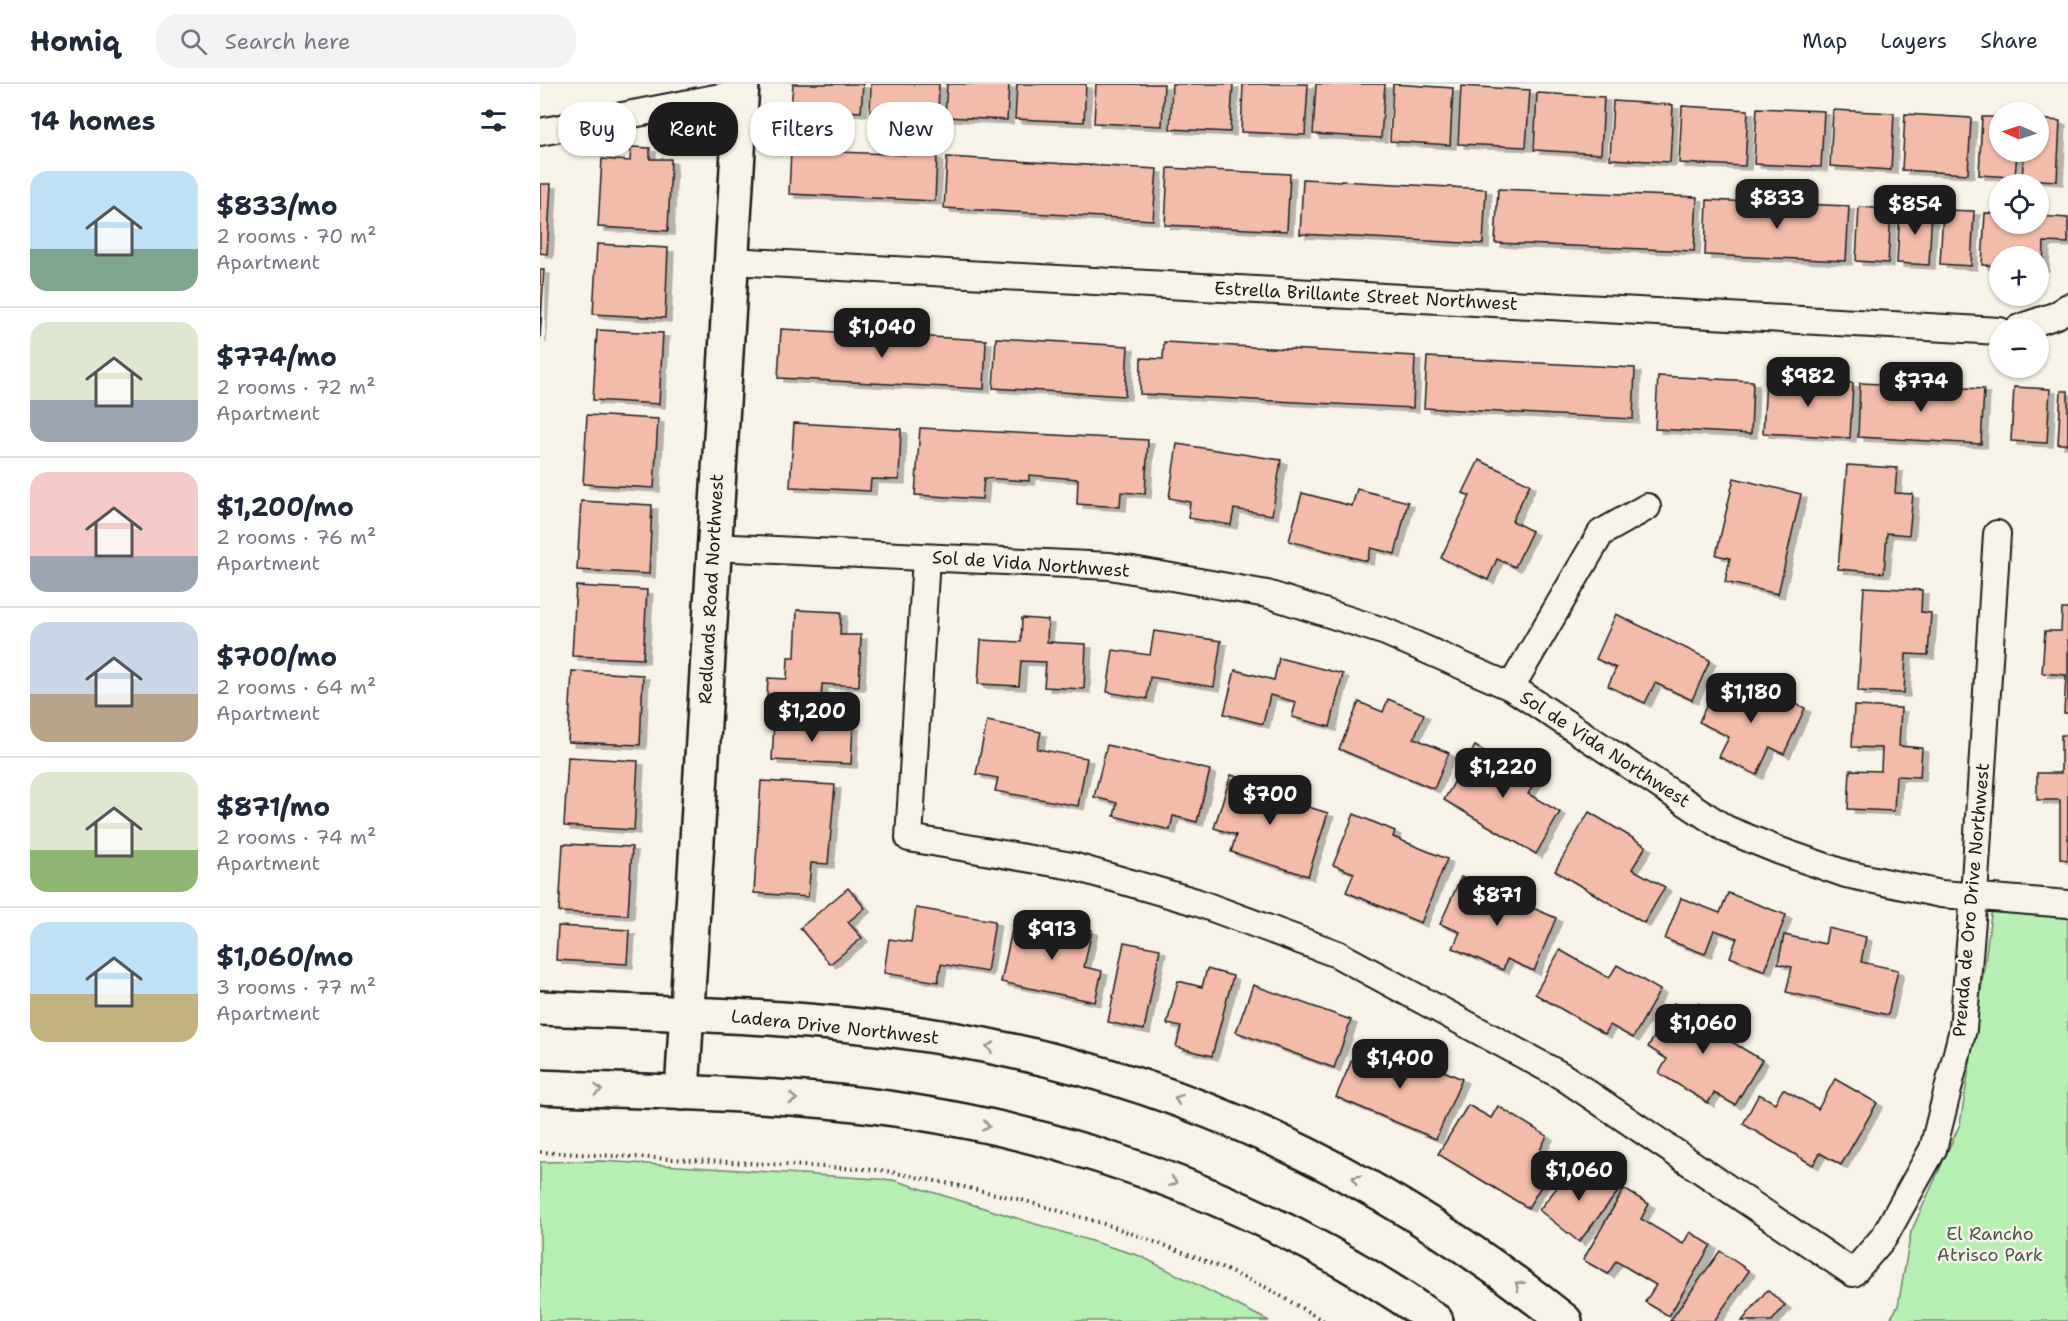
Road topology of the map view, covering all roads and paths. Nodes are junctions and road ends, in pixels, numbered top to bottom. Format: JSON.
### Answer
{"nodes":[{"id":1,"x":741,"y":88,"type":"edge"},
{"id":2,"x":540,"y":132,"type":"edge"},
{"id":3,"x":732,"y":261,"type":"junction"},
{"id":4,"x":2068,"y":307,"type":"edge"},
{"id":5,"x":2048,"y":318,"type":"edge"},
{"id":6,"x":1989,"y":330,"type":"edge"},
{"id":7,"x":1647,"y":507,"type":"dead end"},
{"id":8,"x":1997,"y":534,"type":"dead end"},
{"id":9,"x":713,"y":547,"type":"junction"},
{"id":10,"x":926,"y":558,"type":"junction"},
{"id":11,"x":1511,"y":687,"type":"junction"},
{"id":12,"x":1974,"y":896,"type":"junction"},
{"id":13,"x":2068,"y":904,"type":"edge"},
{"id":14,"x":540,"y":1008,"type":"edge"},
{"id":15,"x":686,"y":1014,"type":"junction"},
{"id":16,"x":540,"y":1087,"type":"edge"},
{"id":17,"x":682,"y":1093,"type":"junction"},
{"id":18,"x":540,"y":1152,"type":"edge"},
{"id":19,"x":1324,"y":1321,"type":"edge"},
{"id":20,"x":1436,"y":1321,"type":"edge"},
{"id":21,"x":1565,"y":1321,"type":"edge"}],
"edges":[{"from":1,"to":2,"type":"street"},
{"from":1,"to":3,"type":"street","name":"Redlands Road Northwest"},
{"from":3,"to":6,"type":"street","name":"Estrella Brillante Street Northwest"},
{"from":3,"to":9,"type":"street","name":"Redlands Road Northwest"},
{"from":4,"to":5,"type":"street"},
{"from":7,"to":11,"type":"street"},
{"from":8,"to":12,"type":"street","name":"Prenda de Oro Drive Northwest"},
{"from":9,"to":10,"type":"street","name":"Sol de Vida Northwest"},
{"from":9,"to":15,"type":"street","name":"Redlands Road Northwest"},
{"from":10,"to":11,"type":"street","name":"Sol de Vida Northwest"},
{"from":10,"to":12,"type":"street","name":"Prenda de Oro Drive Northwest"},
{"from":11,"to":12,"type":"street","name":"Sol de Vida Northwest"},
{"from":12,"to":13,"type":"street","name":"Sol de Vida Northwest"},
{"from":14,"to":15,"type":"street","name":"Ladera Drive Northwest"},
{"from":15,"to":17,"type":"street","name":"Redlands Road Northwest"},
{"from":21,"to":15,"type":"street","name":"Ladera Drive Northwest","one_way":true},
{"from":16,"to":17,"type":"street","one_way":true},
{"from":17,"to":20,"type":"street","one_way":true},
{"from":18,"to":19,"type":"path"}]}
